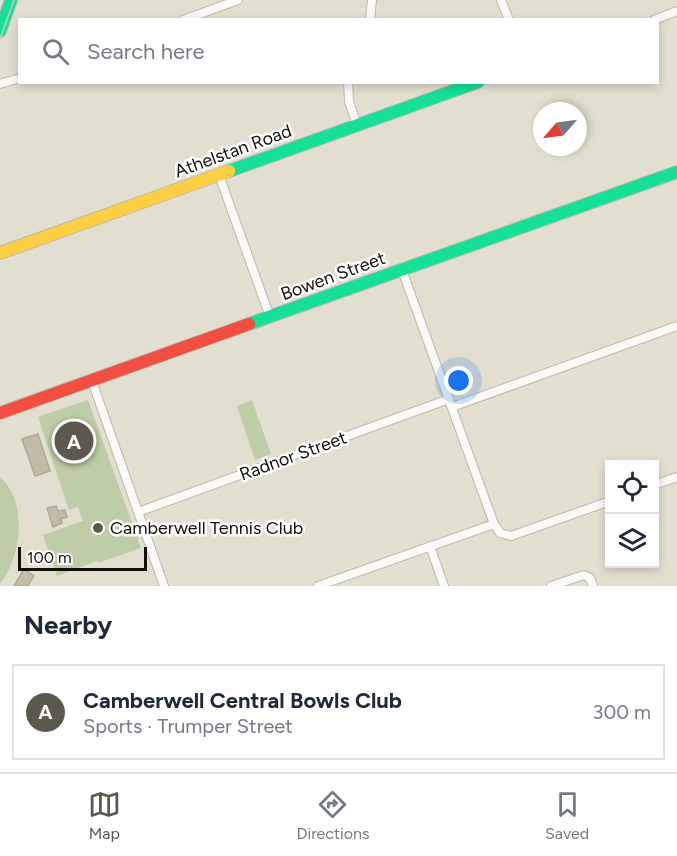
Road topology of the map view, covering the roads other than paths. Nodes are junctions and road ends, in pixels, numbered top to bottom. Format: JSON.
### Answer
{"nodes":[{"id":1,"x":11,"y":0,"type":"edge"},
{"id":2,"x":238,"y":0,"type":"edge"},
{"id":3,"x":372,"y":0,"type":"edge"},
{"id":4,"x":501,"y":0,"type":"edge"},
{"id":5,"x":677,"y":11,"type":"edge"},
{"id":6,"x":188,"y":18,"type":"edge"},
{"id":7,"x":370,"y":18,"type":"edge"},
{"id":8,"x":508,"y":18,"type":"edge"},
{"id":9,"x":659,"y":18,"type":"edge"},
{"id":10,"x":0,"y":31,"type":"edge"},
{"id":11,"x":18,"y":79,"type":"edge"},
{"id":12,"x":0,"y":84,"type":"edge"},
{"id":13,"x":348,"y":84,"type":"edge"},
{"id":14,"x":472,"y":84,"type":"edge"},
{"id":15,"x":357,"y":126,"type":"junction"},
{"id":16,"x":677,"y":172,"type":"edge"},
{"id":17,"x":219,"y":175,"type":"junction"},
{"id":18,"x":0,"y":253,"type":"edge"},
{"id":19,"x":402,"y":270,"type":"junction"},
{"id":20,"x":270,"y":317,"type":"junction"},
{"id":21,"x":677,"y":326,"type":"edge"},
{"id":22,"x":92,"y":381,"type":"junction"},
{"id":23,"x":450,"y":403,"type":"junction"},
{"id":24,"x":0,"y":413,"type":"edge"},
{"id":25,"x":677,"y":477,"type":"edge"},
{"id":26,"x":659,"y":483,"type":"edge"},
{"id":27,"x":605,"y":502,"type":"edge"},
{"id":28,"x":138,"y":512,"type":"junction"},
{"id":29,"x":494,"y":524,"type":"junction"},
{"id":30,"x":430,"y":546,"type":"junction"},
{"id":31,"x":331,"y":584,"type":"edge"},
{"id":32,"x":164,"y":586,"type":"edge"},
{"id":33,"x":318,"y":586,"type":"edge"},
{"id":34,"x":444,"y":586,"type":"edge"},
{"id":35,"x":551,"y":586,"type":"edge"},
{"id":36,"x":593,"y":586,"type":"edge"}],
"edges":[{"from":1,"to":10,"type":"street"},
{"from":2,"to":6,"type":"street"},
{"from":3,"to":7,"type":"street"},
{"from":4,"to":8,"type":"street"},
{"from":5,"to":9,"type":"street"},
{"from":11,"to":12,"type":"street"},
{"from":13,"to":15,"type":"street"},
{"from":14,"to":15,"type":"street","name":"Athelstan Road"},
{"from":15,"to":17,"type":"street","name":"Athelstan Road"},
{"from":16,"to":19,"type":"street","name":"Bowen Street"},
{"from":17,"to":18,"type":"street","name":"Athelstan Road"},
{"from":17,"to":20,"type":"street"},
{"from":19,"to":20,"type":"street","name":"Bowen Street"},
{"from":19,"to":23,"type":"street"},
{"from":20,"to":22,"type":"street","name":"Bowen Street"},
{"from":21,"to":23,"type":"street","name":"Radnor Street"},
{"from":22,"to":24,"type":"street","name":"Bowen Street"},
{"from":22,"to":28,"type":"street"},
{"from":23,"to":28,"type":"street","name":"Radnor Street"},
{"from":23,"to":29,"type":"street"},
{"from":25,"to":26,"type":"street"},
{"from":27,"to":29,"type":"street"},
{"from":28,"to":32,"type":"street"},
{"from":29,"to":30,"type":"street"},
{"from":30,"to":31,"type":"street"},
{"from":30,"to":34,"type":"street"},
{"from":31,"to":33,"type":"street"},
{"from":35,"to":36,"type":"street"}]}
